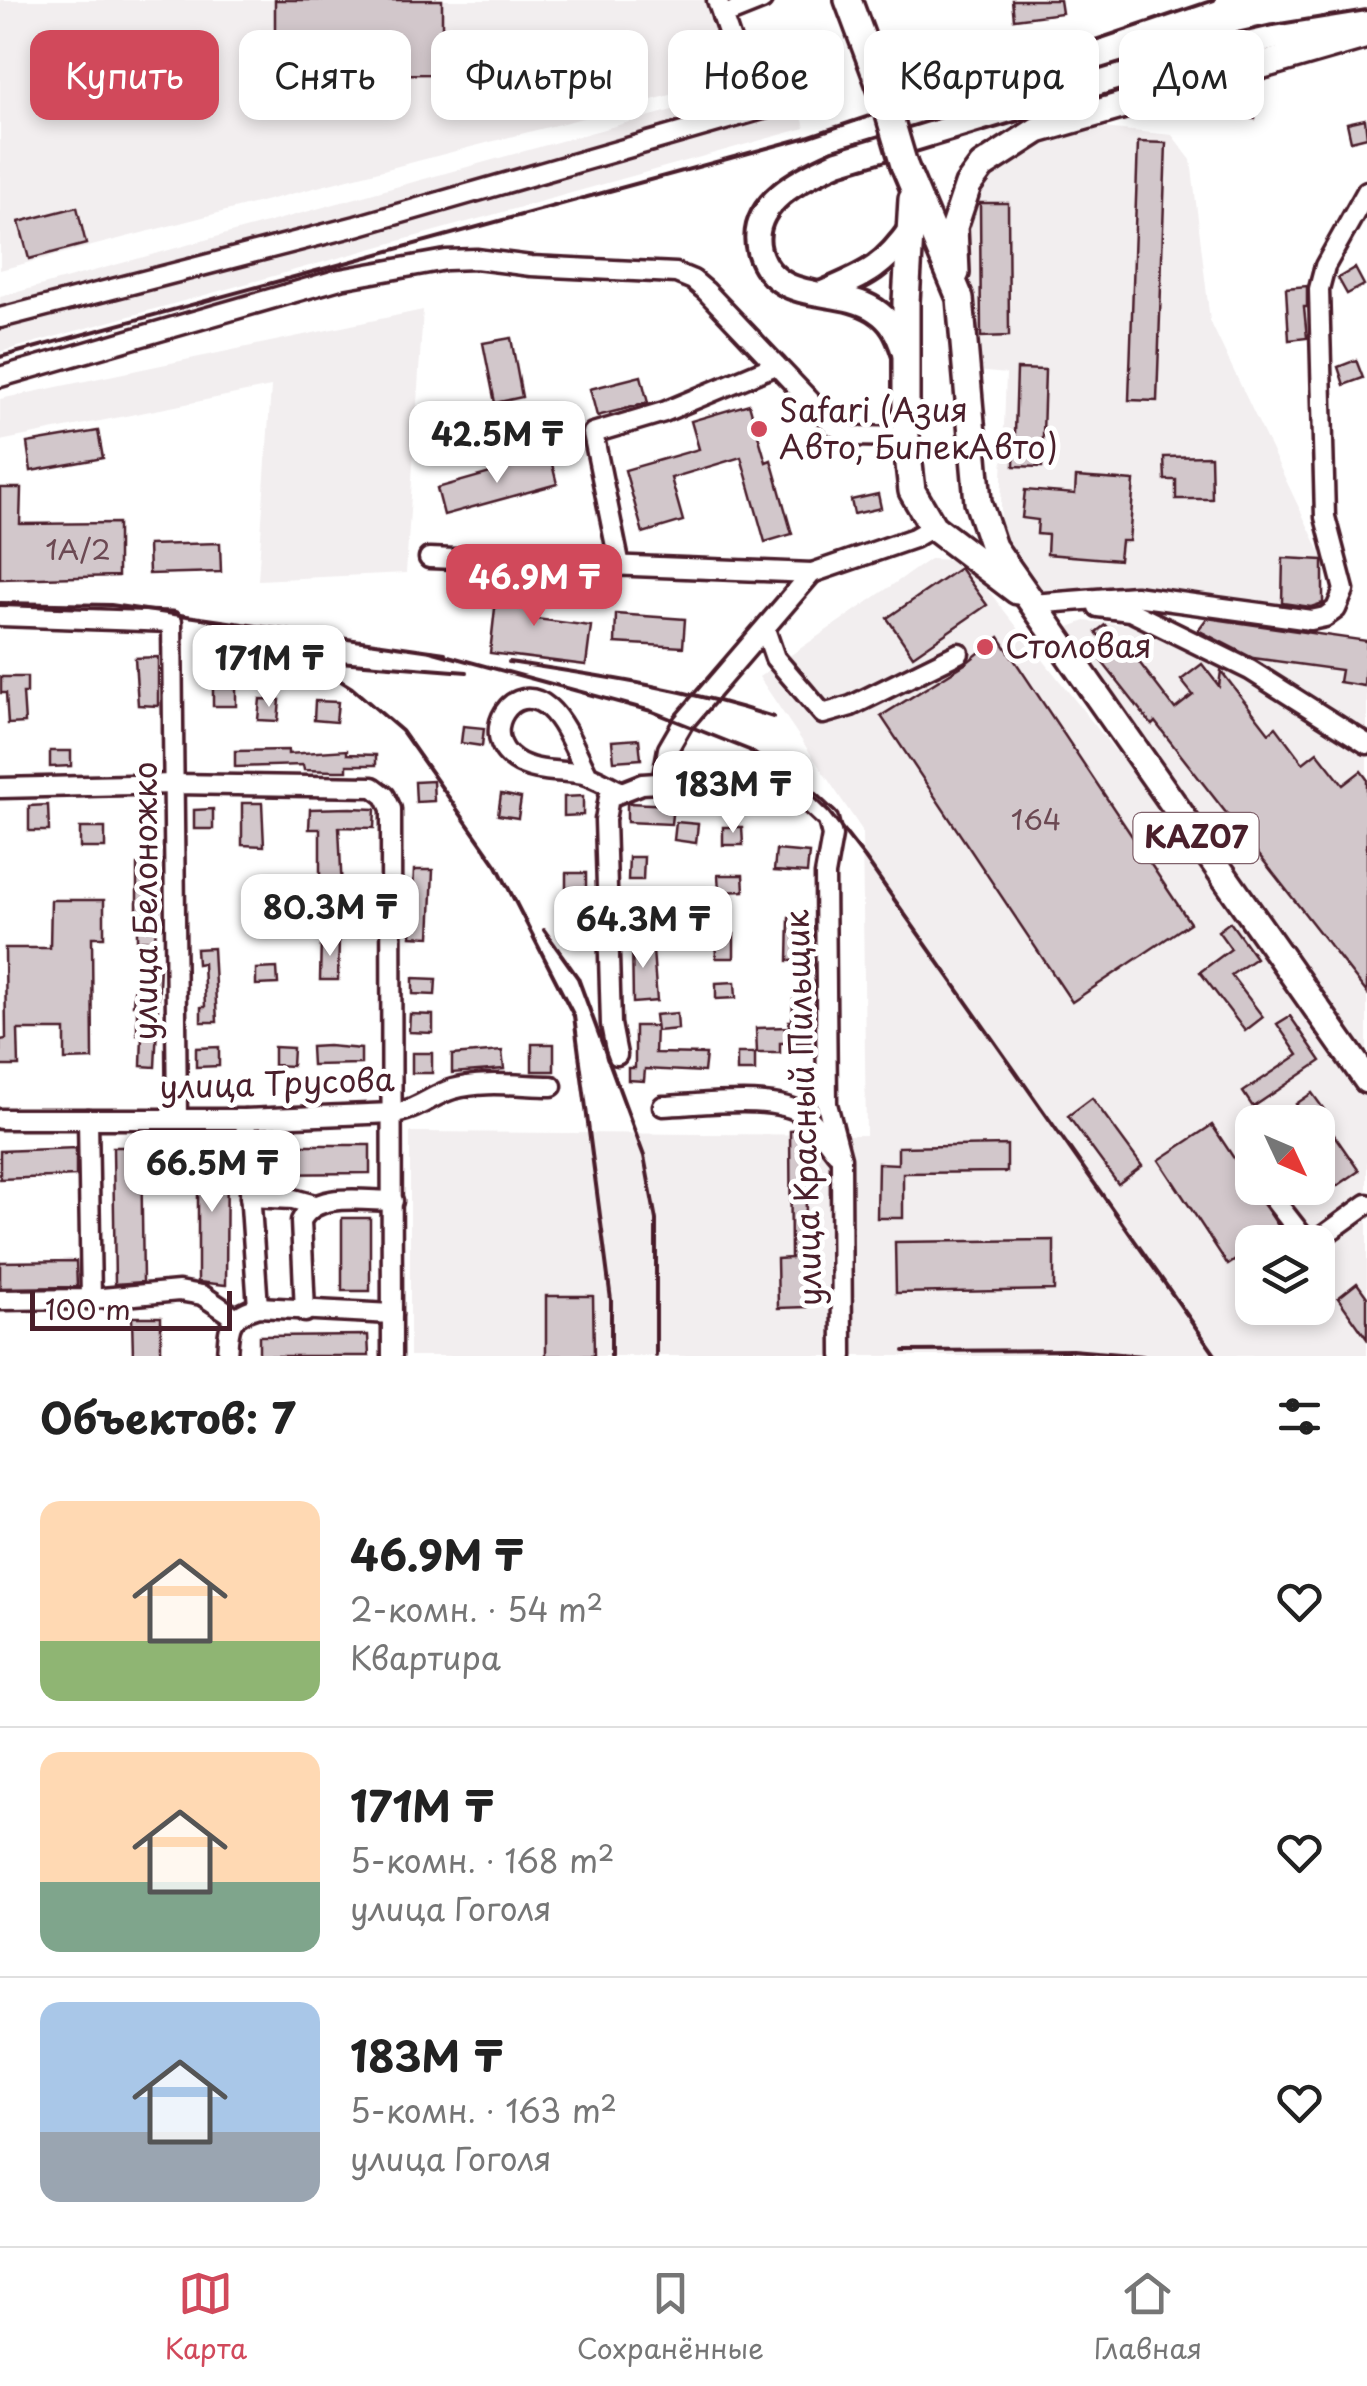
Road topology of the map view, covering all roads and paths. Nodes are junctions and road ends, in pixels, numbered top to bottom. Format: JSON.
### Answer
{"nodes":[{"id":1,"x":762,"y":0,"type":"edge"},
{"id":2,"x":848,"y":0,"type":"edge"},
{"id":3,"x":720,"y":8,"type":"edge"},
{"id":4,"x":1367,"y":23,"type":"edge"},
{"id":5,"x":1367,"y":35,"type":"edge"},
{"id":6,"x":908,"y":177,"type":"junction"},
{"id":7,"x":1367,"y":191,"type":"edge"},
{"id":8,"x":912,"y":226,"type":"junction"},
{"id":9,"x":823,"y":293,"type":"junction"},
{"id":10,"x":960,"y":298,"type":"junction"},
{"id":11,"x":906,"y":302,"type":"junction"},
{"id":12,"x":0,"y":318,"type":"edge"},
{"id":13,"x":906,"y":361,"type":"junction"},
{"id":14,"x":776,"y":365,"type":"junction"},
{"id":15,"x":0,"y":377,"type":"edge"},
{"id":16,"x":906,"y":436,"type":"junction"},
{"id":17,"x":978,"y":502,"type":"junction"},
{"id":18,"x":933,"y":527,"type":"junction"},
{"id":19,"x":429,"y":558,"type":"dead end"},
{"id":20,"x":620,"y":566,"type":"junction"},
{"id":21,"x":812,"y":572,"type":"junction"},
{"id":22,"x":1028,"y":600,"type":"junction"},
{"id":23,"x":1063,"y":602,"type":"junction"},
{"id":24,"x":0,"y":616,"type":"edge"},
{"id":25,"x":765,"y":630,"type":"junction"},
{"id":26,"x":959,"y":654,"type":"dead end"},
{"id":27,"x":1367,"y":744,"type":"edge"},
{"id":28,"x":588,"y":775,"type":"junction"},
{"id":29,"x":662,"y":782,"type":"junction"},
{"id":30,"x":175,"y":784,"type":"junction"},
{"id":31,"x":0,"y":788,"type":"edge"},
{"id":32,"x":618,"y":790,"type":"junction"},
{"id":33,"x":617,"y":1054,"type":"dead end"},
{"id":34,"x":1367,"y":1080,"type":"edge"},
{"id":35,"x":552,"y":1086,"type":"dead end"},
{"id":36,"x":663,"y":1106,"type":"dead end"},
{"id":37,"x":393,"y":1113,"type":"junction"},
{"id":38,"x":0,"y":1119,"type":"edge"},
{"id":39,"x":88,"y":1119,"type":"junction"},
{"id":40,"x":245,"y":1119,"type":"junction"},
{"id":41,"x":177,"y":1120,"type":"junction"},
{"id":42,"x":841,"y":1158,"type":"junction"},
{"id":43,"x":250,"y":1196,"type":"junction"},
{"id":44,"x":392,"y":1201,"type":"junction"},
{"id":45,"x":1367,"y":1204,"type":"edge"},
{"id":46,"x":315,"y":1205,"type":"junction"},
{"id":47,"x":1279,"y":1205,"type":"edge"},
{"id":48,"x":91,"y":1299,"type":"junction"},
{"id":49,"x":0,"y":1300,"type":"edge"},
{"id":50,"x":258,"y":1307,"type":"junction"},
{"id":51,"x":305,"y":1312,"type":"junction"},
{"id":52,"x":392,"y":1314,"type":"junction"},
{"id":53,"x":235,"y":1318,"type":"junction"},
{"id":54,"x":228,"y":1356,"type":"edge"},
{"id":55,"x":392,"y":1356,"type":"edge"},
{"id":56,"x":842,"y":1356,"type":"edge"}],
"edges":[{"from":1,"to":3,"type":"street"},
{"from":2,"to":6,"type":"highway","number":"KAZ07","bridge":true},
{"from":3,"to":12,"type":"street"},
{"from":4,"to":9,"type":"main road"},
{"from":5,"to":10,"type":"highway"},
{"from":6,"to":8,"type":"highway"},
{"from":6,"to":10,"type":"highway","number":"KAZ07"},
{"from":7,"to":23,"type":"street"},
{"from":8,"to":9,"type":"main road"},
{"from":8,"to":11,"type":"highway","number":"KAZ07"},
{"from":9,"to":13,"type":"main road"},
{"from":10,"to":11,"type":"highway"},
{"from":10,"to":17,"type":"highway","number":"KAZ07"},
{"from":11,"to":13,"type":"highway","number":"KAZ07"},
{"from":13,"to":16,"type":"highway","number":"KAZ07"},
{"from":14,"to":15,"type":"street"},
{"from":14,"to":16,"type":"street"},
{"from":14,"to":20,"type":"street"},
{"from":16,"to":18,"type":"highway","number":"KAZ07"},
{"from":17,"to":18,"type":"highway"},
{"from":17,"to":22,"type":"highway","number":"KAZ07"},
{"from":18,"to":21,"type":"street"},
{"from":18,"to":22,"type":"highway","number":"KAZ07"},
{"from":19,"to":20,"type":"street"},
{"from":20,"to":21,"type":"street"},
{"from":21,"to":25,"type":"street"},
{"from":22,"to":23,"type":"street"},
{"from":22,"to":34,"type":"highway","number":"KAZ07"},
{"from":23,"to":27,"type":"street"},
{"from":24,"to":30,"type":"street","name":"улица Белоножко"},
{"from":25,"to":26,"type":"street"},
{"from":25,"to":29,"type":"street"},
{"from":28,"to":28,"type":"street"},
{"from":28,"to":32,"type":"street"},
{"from":29,"to":32,"type":"street"},
{"from":29,"to":42,"type":"street","name":"улица Красный Пильщик"},
{"from":30,"to":31,"type":"street"},
{"from":30,"to":37,"type":"street"},
{"from":30,"to":41,"type":"street","name":"улица Белоножко"},
{"from":32,"to":33,"type":"street"},
{"from":35,"to":37,"type":"street","name":"улица Трусова"},
{"from":36,"to":42,"type":"street"},
{"from":37,"to":40,"type":"street","name":"улица Трусова"},
{"from":37,"to":44,"type":"street"},
{"from":38,"to":39,"type":"street","name":"улица Трусова"},
{"from":39,"to":41,"type":"street","name":"улица Трусова"},
{"from":39,"to":48,"type":"street"},
{"from":40,"to":41,"type":"street","name":"улица Трусова"},
{"from":40,"to":43,"type":"street"},
{"from":42,"to":56,"type":"street","name":"улица Красный Пильщик"},
{"from":43,"to":46,"type":"street"},
{"from":43,"to":50,"type":"street"},
{"from":44,"to":46,"type":"street"},
{"from":44,"to":52,"type":"street"},
{"from":45,"to":47,"type":"street"},
{"from":46,"to":51,"type":"street"},
{"from":48,"to":49,"type":"street"},
{"from":48,"to":53,"type":"street"},
{"from":50,"to":51,"type":"street"},
{"from":50,"to":53,"type":"street"},
{"from":51,"to":52,"type":"street"},
{"from":52,"to":55,"type":"street"},
{"from":53,"to":54,"type":"street"}]}
